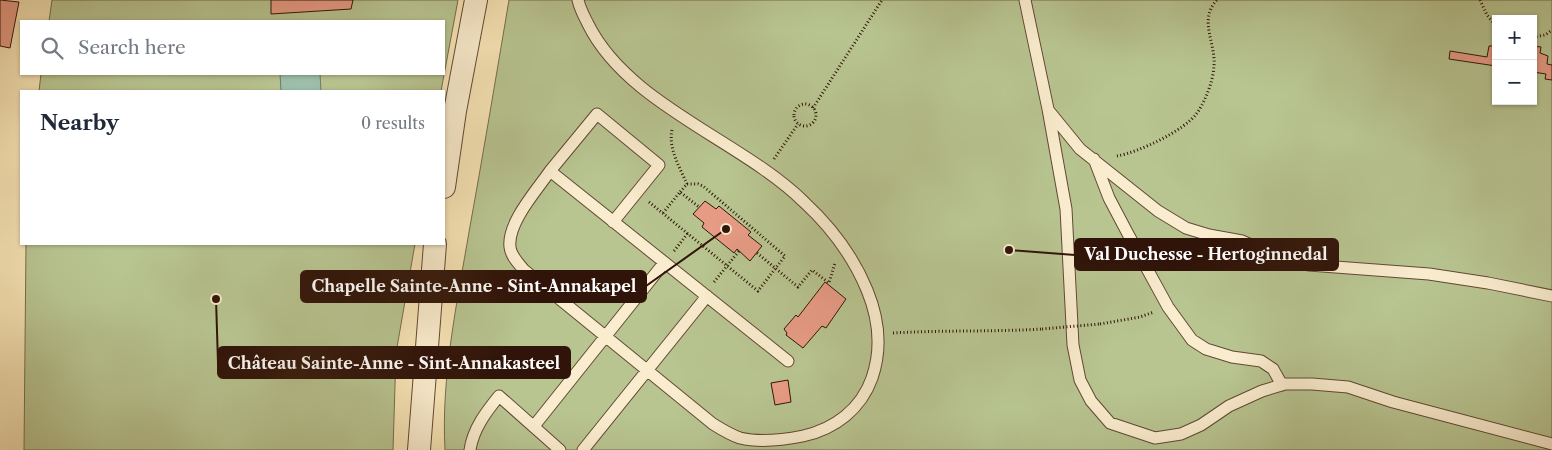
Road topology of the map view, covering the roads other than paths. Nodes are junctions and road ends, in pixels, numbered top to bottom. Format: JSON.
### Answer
{"nodes":[{"id":1,"x":476,"y":0,"type":"edge"},
{"id":2,"x":578,"y":0,"type":"edge"},
{"id":3,"x":1025,"y":0,"type":"edge"},
{"id":4,"x":1048,"y":109,"type":"junction"},
{"id":5,"x":1094,"y":159,"type":"junction"},
{"id":6,"x":550,"y":171,"type":"junction"},
{"id":7,"x":445,"y":180,"type":"edge"},
{"id":8,"x":613,"y":222,"type":"junction"},
{"id":9,"x":435,"y":245,"type":"edge"},
{"id":10,"x":664,"y":263,"type":"junction"},
{"id":11,"x":707,"y":296,"type":"junction"},
{"id":12,"x":1552,"y":296,"type":"edge"},
{"id":13,"x":605,"y":336,"type":"junction"},
{"id":14,"x":788,"y":361,"type":"dead end"},
{"id":15,"x":647,"y":371,"type":"junction"},
{"id":16,"x":1282,"y":385,"type":"junction"},
{"id":17,"x":534,"y":426,"type":"junction"},
{"id":18,"x":1552,"y":444,"type":"edge"},
{"id":19,"x":419,"y":450,"type":"edge"},
{"id":20,"x":470,"y":450,"type":"edge"},
{"id":21,"x":560,"y":450,"type":"edge"},
{"id":22,"x":583,"y":450,"type":"edge"}],
"edges":[{"from":1,"to":7,"type":"street"},
{"from":2,"to":15,"type":"lane"},
{"from":3,"to":4,"type":"lane"},
{"from":4,"to":5,"type":"lane"},
{"from":4,"to":16,"type":"lane"},
{"from":5,"to":12,"type":"lane"},
{"from":5,"to":16,"type":"lane"},
{"from":6,"to":8,"type":"lane"},
{"from":6,"to":8,"type":"lane"},
{"from":6,"to":13,"type":"lane"},
{"from":8,"to":10,"type":"lane"},
{"from":9,"to":19,"type":"street"},
{"from":10,"to":11,"type":"lane"},
{"from":10,"to":13,"type":"lane"},
{"from":11,"to":14,"type":"lane"},
{"from":11,"to":15,"type":"lane"},
{"from":13,"to":15,"type":"lane"},
{"from":13,"to":17,"type":"lane"},
{"from":15,"to":22,"type":"lane"},
{"from":16,"to":18,"type":"lane"},
{"from":17,"to":20,"type":"lane"},
{"from":17,"to":21,"type":"lane"}]}
